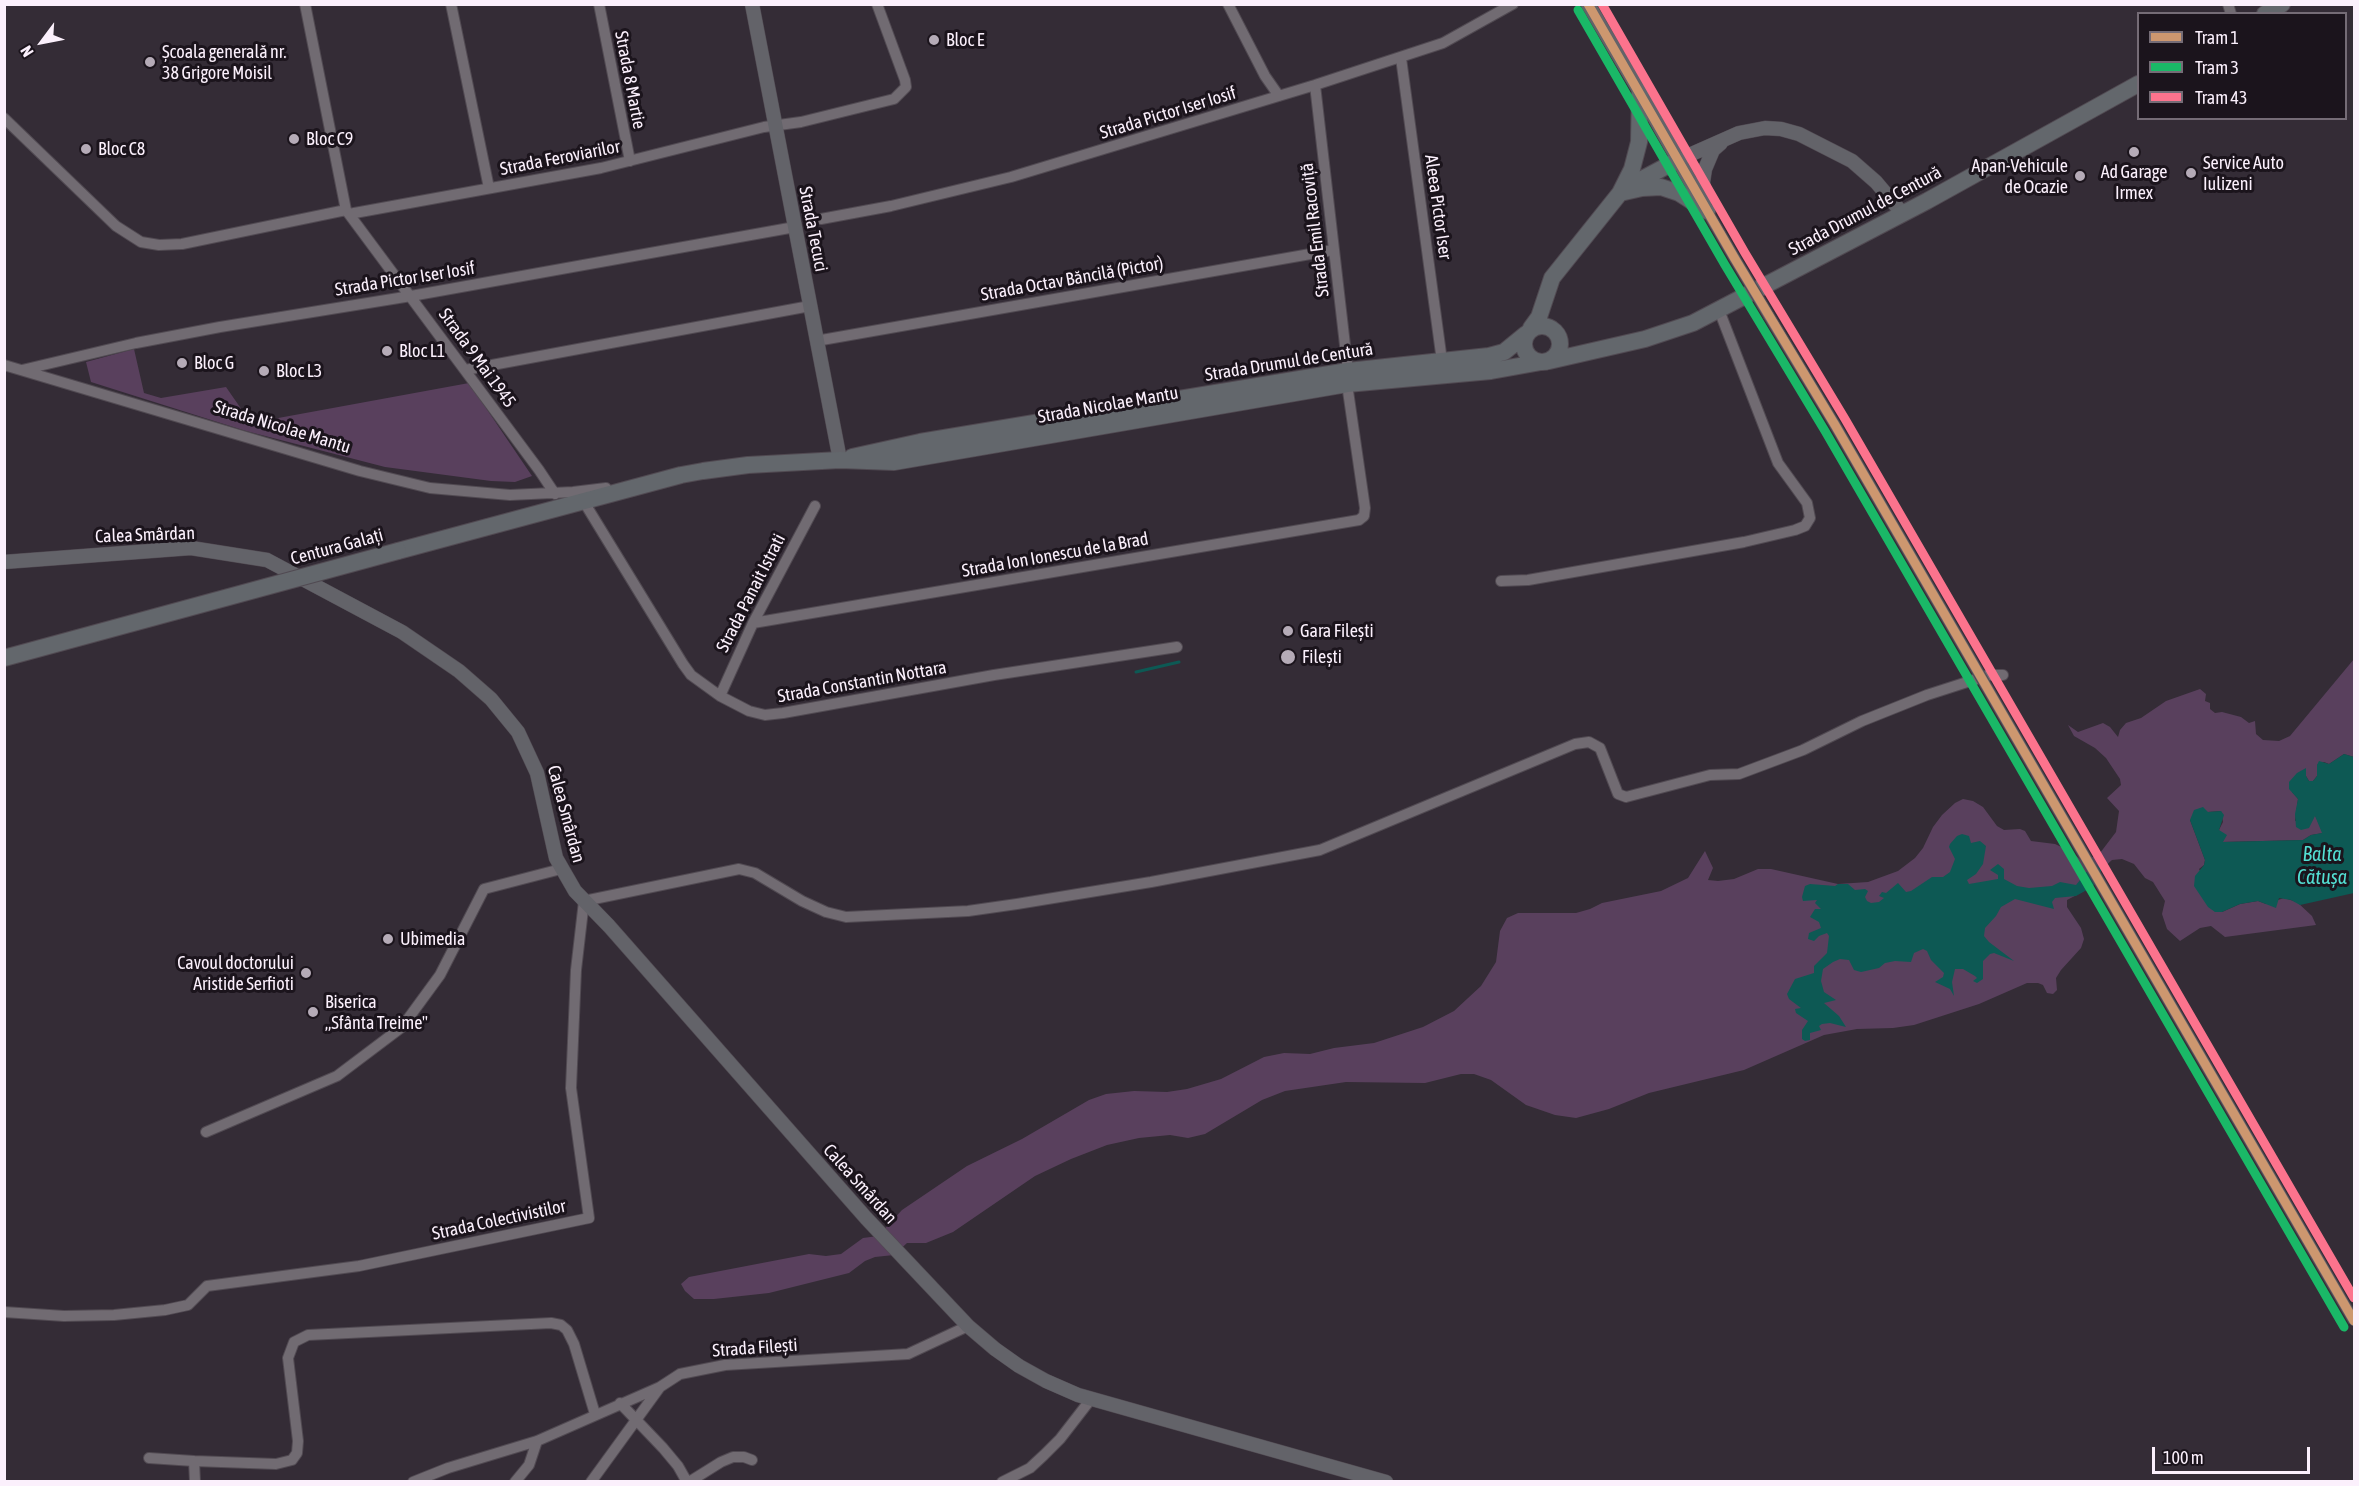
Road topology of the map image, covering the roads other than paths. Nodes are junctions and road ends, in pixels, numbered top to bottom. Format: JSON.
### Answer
{"nodes":[{"id":1,"x":305,"y":4,"type":"edge"},
{"id":2,"x":451,"y":4,"type":"edge"},
{"id":3,"x":599,"y":4,"type":"edge"},
{"id":4,"x":752,"y":4,"type":"edge"},
{"id":5,"x":878,"y":4,"type":"edge"},
{"id":6,"x":1228,"y":4,"type":"edge"},
{"id":7,"x":1513,"y":4,"type":"edge"},
{"id":8,"x":1588,"y":4,"type":"edge"},
{"id":9,"x":2282,"y":4,"type":"edge"},
{"id":10,"x":2268,"y":12,"type":"edge"},
{"id":11,"x":1401,"y":58,"type":"junction"},
{"id":12,"x":2137,"y":85,"type":"edge"},
{"id":13,"x":1315,"y":86,"type":"junction"},
{"id":14,"x":1640,"y":92,"type":"junction"},
{"id":15,"x":1279,"y":96,"type":"junction"},
{"id":16,"x":4,"y":118,"type":"edge"},
{"id":17,"x":775,"y":125,"type":"junction"},
{"id":18,"x":1724,"y":139,"type":"junction"},
{"id":19,"x":1678,"y":160,"type":"junction"},
{"id":20,"x":630,"y":161,"type":"junction"},
{"id":21,"x":489,"y":188,"type":"junction"},
{"id":22,"x":1620,"y":193,"type":"junction"},
{"id":23,"x":1707,"y":211,"type":"junction"},
{"id":24,"x":347,"y":212,"type":"junction"},
{"id":25,"x":1903,"y":214,"type":"junction"},
{"id":26,"x":821,"y":219,"type":"dead end"},
{"id":27,"x":795,"y":227,"type":"junction"},
{"id":28,"x":1333,"y":250,"type":"junction"},
{"id":29,"x":1559,"y":270,"type":"junction"},
{"id":30,"x":411,"y":296,"type":"junction"},
{"id":31,"x":810,"y":306,"type":"junction"},
{"id":32,"x":1719,"y":310,"type":"junction"},
{"id":33,"x":1529,"y":331,"type":"junction"},
{"id":34,"x":1556,"y":332,"type":"junction"},
{"id":35,"x":816,"y":341,"type":"junction"},
{"id":36,"x":1601,"y":350,"type":"junction"},
{"id":37,"x":1442,"y":361,"type":"junction"},
{"id":38,"x":1545,"y":362,"type":"junction"},
{"id":39,"x":4,"y":365,"type":"edge"},
{"id":40,"x":465,"y":369,"type":"junction"},
{"id":41,"x":22,"y":370,"type":"junction"},
{"id":42,"x":1347,"y":377,"type":"junction"},
{"id":43,"x":840,"y":460,"type":"junction"},
{"id":44,"x":681,"y":475,"type":"junction"},
{"id":45,"x":555,"y":494,"type":"junction"},
{"id":46,"x":584,"y":502,"type":"junction"},
{"id":47,"x":815,"y":506,"type":"dead end"},
{"id":48,"x":1362,"y":519,"type":"joint"},
{"id":49,"x":4,"y":562,"type":"edge"},
{"id":50,"x":1501,"y":581,"type":"dead end"},
{"id":51,"x":753,"y":623,"type":"junction"},
{"id":52,"x":1177,"y":647,"type":"dead end"},
{"id":53,"x":4,"y":658,"type":"edge"},
{"id":54,"x":2003,"y":675,"type":"dead end"},
{"id":55,"x":720,"y":696,"type":"junction"},
{"id":56,"x":561,"y":869,"type":"junction"},
{"id":57,"x":584,"y":900,"type":"junction"},
{"id":58,"x":206,"y":1132,"type":"dead end"},
{"id":59,"x":4,"y":1312,"type":"edge"},
{"id":60,"x":2355,"y":1321,"type":"edge"},
{"id":61,"x":968,"y":1326,"type":"junction"},
{"id":62,"x":660,"y":1387,"type":"junction"},
{"id":63,"x":1091,"y":1399,"type":"junction"},
{"id":64,"x":620,"y":1403,"type":"junction"},
{"id":65,"x":595,"y":1414,"type":"junction"},
{"id":66,"x":635,"y":1419,"type":"junction"},
{"id":67,"x":537,"y":1441,"type":"junction"},
{"id":68,"x":149,"y":1458,"type":"dead end"},
{"id":69,"x":752,"y":1460,"type":"dead end"},
{"id":70,"x":194,"y":1461,"type":"junction"},
{"id":71,"x":195,"y":1482,"type":"edge"},
{"id":72,"x":413,"y":1482,"type":"edge"},
{"id":73,"x":516,"y":1482,"type":"edge"},
{"id":74,"x":591,"y":1482,"type":"edge"},
{"id":75,"x":688,"y":1482,"type":"edge"},
{"id":76,"x":1002,"y":1482,"type":"edge"},
{"id":77,"x":1386,"y":1482,"type":"edge"}],
"edges":[{"from":1,"to":24,"type":"street","name":"Strada 9 Mai 1945"},
{"from":2,"to":21,"type":"street"},
{"from":3,"to":20,"type":"street","name":"Strada 8 Martie"},
{"from":4,"to":17,"type":"main road","name":"Strada Tecuci"},
{"from":5,"to":17,"type":"street","name":"Strada Feroviarilor"},
{"from":6,"to":15,"type":"street"},
{"from":7,"to":11,"type":"street","name":"Strada Pictor Iser Iosif"},
{"from":8,"to":14,"type":"main road"},
{"from":9,"to":10,"type":"highway"},
{"from":11,"to":13,"type":"street","name":"Strada Pictor Iser Iosif"},
{"from":11,"to":37,"type":"street","name":"Aleea Pictor Iser"},
{"from":12,"to":25,"type":"highway","name":"Strada Drumul de Centură"},
{"from":13,"to":15,"type":"street","name":"Strada Pictor Iser Iosif"},
{"from":13,"to":28,"type":"street","name":"Strada Emil Racoviță"},
{"from":14,"to":19,"type":"main road"},
{"from":14,"to":22,"type":"highway"},
{"from":15,"to":26,"type":"street","name":"Strada Pictor Iser Iosif"},
{"from":16,"to":24,"type":"street","name":"Strada Feroviarilor"},
{"from":17,"to":20,"type":"street","name":"Strada Feroviarilor"},
{"from":17,"to":27,"type":"main road","name":"Strada Tecuci"},
{"from":18,"to":19,"type":"main road"},
{"from":18,"to":23,"type":"main road"},
{"from":18,"to":25,"type":"main road"},
{"from":19,"to":22,"type":"highway"},
{"from":19,"to":23,"type":"main road"},
{"from":20,"to":21,"type":"street","name":"Strada Feroviarilor"},
{"from":21,"to":24,"type":"street","name":"Strada Feroviarilor"},
{"from":22,"to":23,"type":"highway"},
{"from":22,"to":29,"type":"highway"},
{"from":23,"to":60,"type":"street","bridge":true},
{"from":24,"to":30,"type":"street","name":"Strada 9 Mai 1945"},
{"from":25,"to":32,"type":"highway","name":"Strada Drumul de Centură"},
{"from":27,"to":30,"type":"street","name":"Strada Pictor Iser Iosif"},
{"from":27,"to":31,"type":"main road","name":"Strada Tecuci"},
{"from":28,"to":35,"type":"street","name":"Strada Octav Băncilă (Pictor)"},
{"from":28,"to":42,"type":"street","name":"Strada Emil Racoviță"},
{"from":29,"to":33,"type":"highway"},
{"from":29,"to":34,"type":"highway"},
{"from":30,"to":40,"type":"street","name":"Strada 9 Mai 1945"},
{"from":30,"to":41,"type":"street","name":"Strada Pictor Iser Iosif"},
{"from":31,"to":35,"type":"main road","name":"Strada Tecuci"},
{"from":31,"to":40,"type":"street"},
{"from":32,"to":36,"type":"highway","name":"Strada Drumul de Centură"},
{"from":32,"to":50,"type":"street"},
{"from":33,"to":34,"type":"highway"},
{"from":33,"to":37,"type":"highway","name":"Strada Drumul de Centură"},
{"from":33,"to":38,"type":"highway"},
{"from":34,"to":36,"type":"highway","name":"Strada Drumul de Centură"},
{"from":34,"to":38,"type":"highway"},
{"from":35,"to":43,"type":"main road","name":"Strada Tecuci"},
{"from":36,"to":38,"type":"highway","name":"Strada Drumul de Centură"},
{"from":37,"to":42,"type":"highway","name":"Strada Drumul de Centură"},
{"from":38,"to":42,"type":"highway"},
{"from":39,"to":41,"type":"street","name":"Strada Nicolae Mantu"},
{"from":40,"to":45,"type":"street","name":"Strada 9 Mai 1945"},
{"from":41,"to":45,"type":"street","name":"Strada Nicolae Mantu"},
{"from":42,"to":43,"type":"highway","name":"Strada Drumul de Centură"},
{"from":42,"to":48,"type":"street","name":"Strada Emil Racoviță"},
{"from":43,"to":44,"type":"highway"},
{"from":44,"to":45,"type":"street","name":"Strada Nicolae Mantu"},
{"from":44,"to":46,"type":"highway","name":"Centura Galați"},
{"from":46,"to":53,"type":"highway","name":"Centura Galați","bridge":true},
{"from":46,"to":55,"type":"street","name":"Strada Constantin Nottara"},
{"from":47,"to":51,"type":"street","name":"Strada Panait Istrati"},
{"from":48,"to":51,"type":"street","name":"Strada Ion Ionescu de la Brad"},
{"from":49,"to":56,"type":"main road","name":"Calea Smârdan"},
{"from":51,"to":55,"type":"street","name":"Strada Panait Istrati"},
{"from":52,"to":55,"type":"street","name":"Strada Constantin Nottara"},
{"from":54,"to":57,"type":"street"},
{"from":56,"to":57,"type":"main road","name":"Calea Smârdan"},
{"from":56,"to":58,"type":"street"},
{"from":57,"to":59,"type":"street","name":"Strada Colectivistilor"},
{"from":57,"to":61,"type":"main road","name":"Calea Smârdan"},
{"from":61,"to":62,"type":"street","name":"Strada Filești"},
{"from":61,"to":63,"type":"main road","name":"Calea Smârdan"},
{"from":62,"to":64,"type":"street"},
{"from":62,"to":66,"type":"street","name":"Strada Filești"},
{"from":63,"to":76,"type":"street"},
{"from":63,"to":77,"type":"main road","name":"Calea Smârdan"},
{"from":64,"to":65,"type":"street"},
{"from":64,"to":66,"type":"street"},
{"from":65,"to":67,"type":"street"},
{"from":65,"to":70,"type":"street"},
{"from":66,"to":74,"type":"street","name":"Strada Filești"},
{"from":66,"to":75,"type":"street"},
{"from":67,"to":72,"type":"street"},
{"from":67,"to":73,"type":"street"},
{"from":68,"to":70,"type":"street"},
{"from":69,"to":75,"type":"street"},
{"from":70,"to":71,"type":"street"}]}
